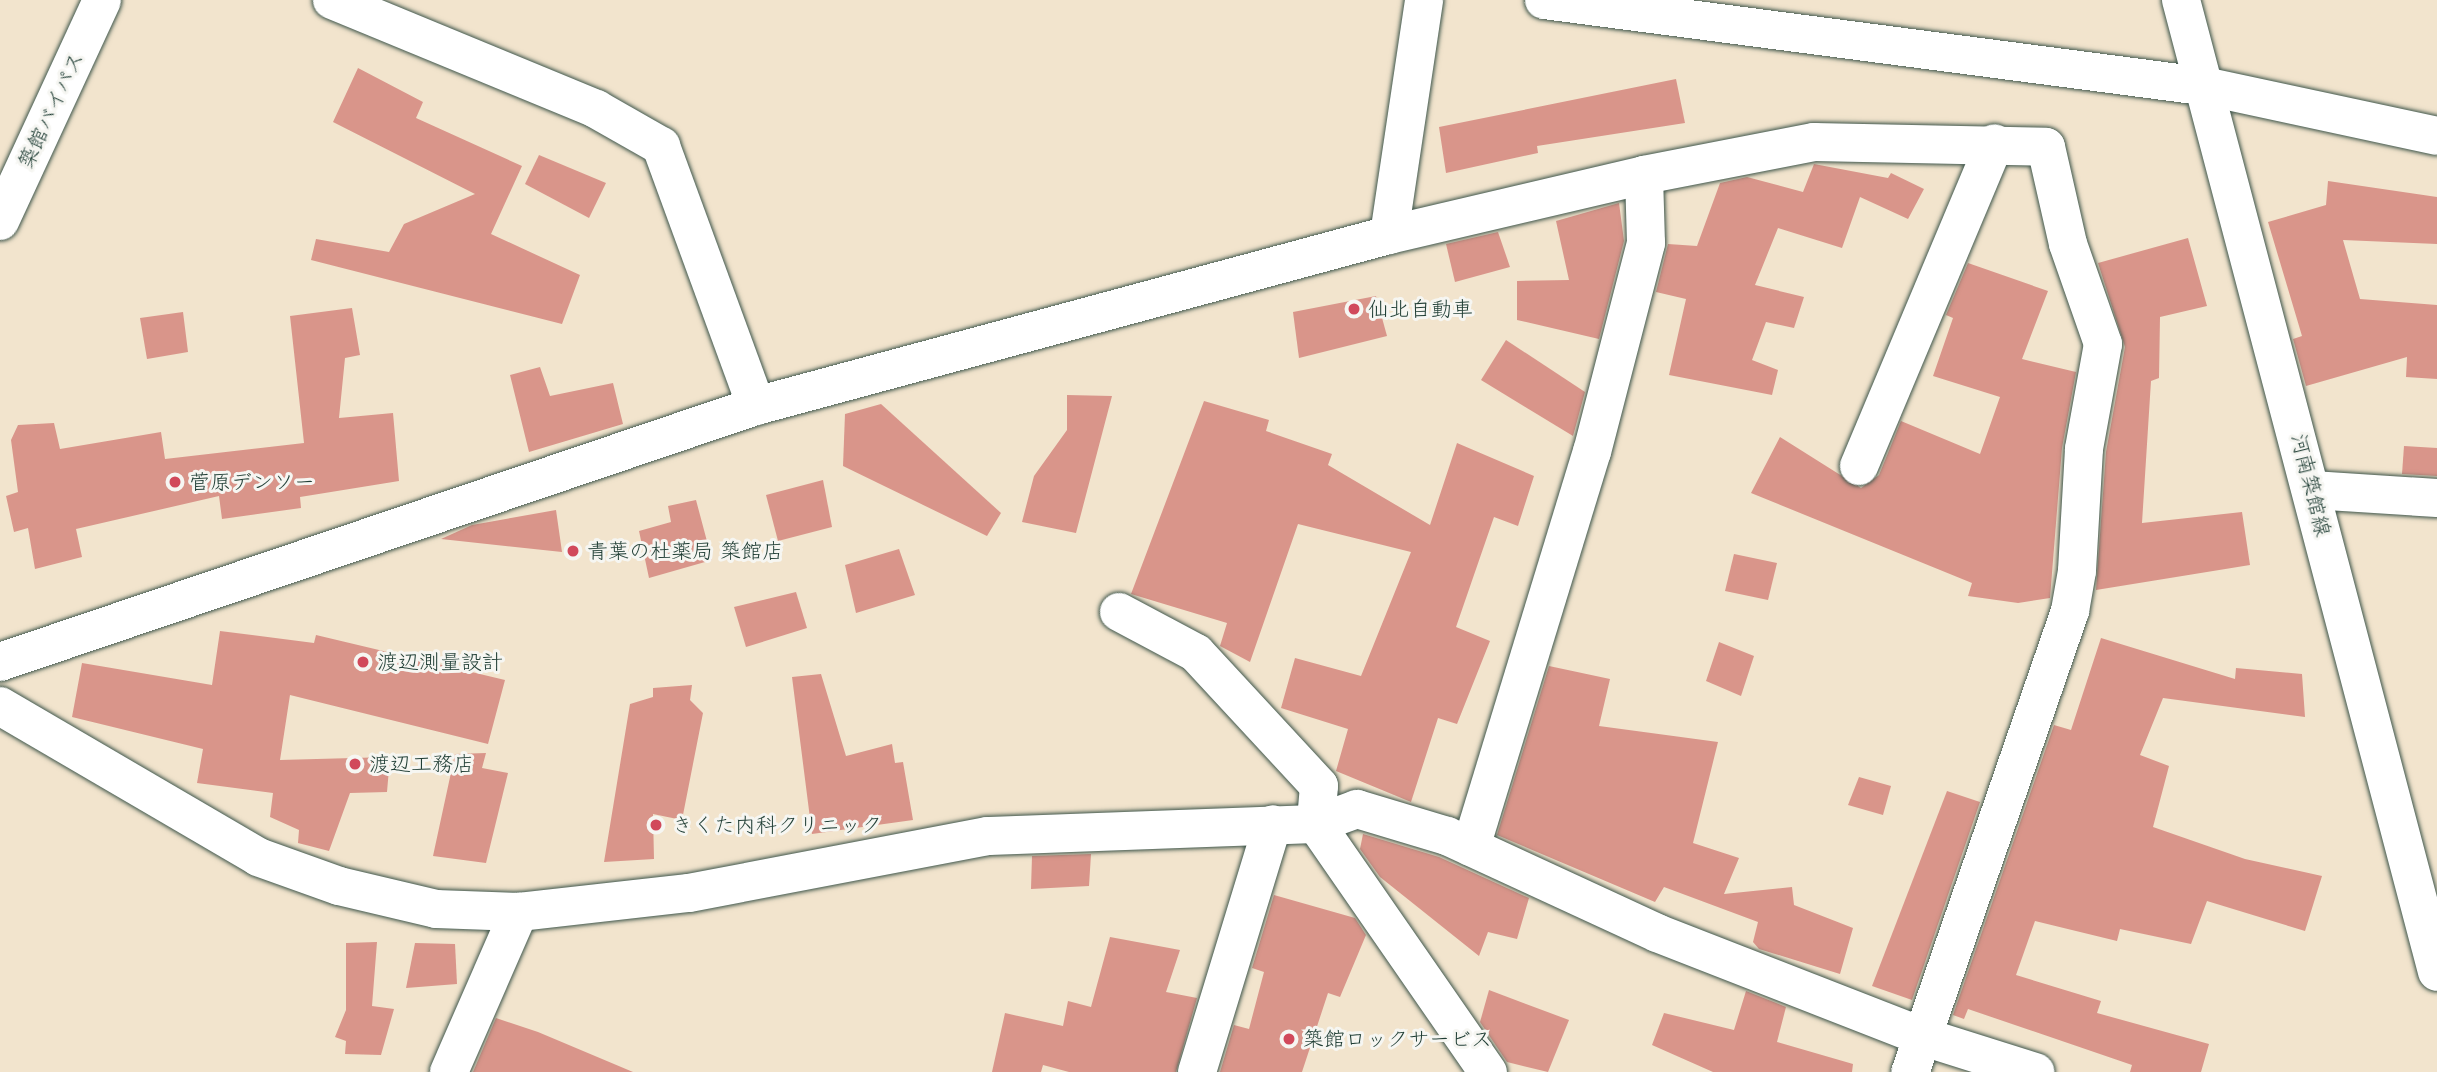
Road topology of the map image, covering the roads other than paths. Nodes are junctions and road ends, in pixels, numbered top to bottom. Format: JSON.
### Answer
{"nodes":[{"id":1,"x":102,"y":0,"type":"edge"},
{"id":2,"x":332,"y":0,"type":"edge"},
{"id":3,"x":1424,"y":0,"type":"edge"},
{"id":4,"x":1544,"y":0,"type":"edge"},
{"id":5,"x":2181,"y":0,"type":"edge"},
{"id":6,"x":2209,"y":87,"type":"junction"},
{"id":7,"x":2437,"y":136,"type":"edge"},
{"id":8,"x":1996,"y":143,"type":"junction"},
{"id":9,"x":1644,"y":175,"type":"junction"},
{"id":10,"x":0,"y":220,"type":"edge"},
{"id":11,"x":1389,"y":235,"type":"junction"},
{"id":12,"x":756,"y":406,"type":"junction"},
{"id":13,"x":1859,"y":466,"type":"dead end"},
{"id":14,"x":2312,"y":489,"type":"junction"},
{"id":15,"x":2437,"y":498,"type":"edge"},
{"id":16,"x":1119,"y":612,"type":"dead end"},
{"id":17,"x":0,"y":662,"type":"edge"},
{"id":18,"x":0,"y":706,"type":"edge"},
{"id":19,"x":1273,"y":824,"type":"junction"},
{"id":20,"x":1317,"y":824,"type":"junction"},
{"id":21,"x":1471,"y":847,"type":"junction"},
{"id":22,"x":519,"y":912,"type":"junction"},
{"id":23,"x":2437,"y":971,"type":"edge"},
{"id":24,"x":1921,"y":1036,"type":"junction"},
{"id":25,"x":449,"y":1072,"type":"edge"},
{"id":26,"x":1197,"y":1072,"type":"edge"},
{"id":27,"x":1488,"y":1072,"type":"edge"},
{"id":28,"x":1910,"y":1072,"type":"edge"},
{"id":29,"x":2035,"y":1072,"type":"edge"}],
"edges":[{"from":1,"to":10,"type":"main road","name":"築館バイパス"},
{"from":2,"to":12,"type":"main road"},
{"from":3,"to":11,"type":"main road"},
{"from":4,"to":6,"type":"main road"},
{"from":5,"to":6,"type":"main road","name":"河南築館線"},
{"from":6,"to":7,"type":"main road"},
{"from":6,"to":14,"type":"main road","name":"河南築館線"},
{"from":8,"to":9,"type":"main road"},
{"from":8,"to":13,"type":"main road"},
{"from":8,"to":24,"type":"main road"},
{"from":9,"to":11,"type":"main road"},
{"from":9,"to":21,"type":"main road"},
{"from":11,"to":12,"type":"main road"},
{"from":12,"to":17,"type":"main road"},
{"from":14,"to":15,"type":"main road"},
{"from":14,"to":23,"type":"main road","name":"河南築館線"},
{"from":16,"to":20,"type":"main road"},
{"from":18,"to":22,"type":"main road"},
{"from":19,"to":20,"type":"main road"},
{"from":19,"to":22,"type":"main road"},
{"from":19,"to":26,"type":"main road"},
{"from":20,"to":21,"type":"main road"},
{"from":20,"to":27,"type":"main road"},
{"from":21,"to":24,"type":"main road"},
{"from":22,"to":25,"type":"main road"},
{"from":24,"to":28,"type":"main road"},
{"from":24,"to":29,"type":"main road"}]}
